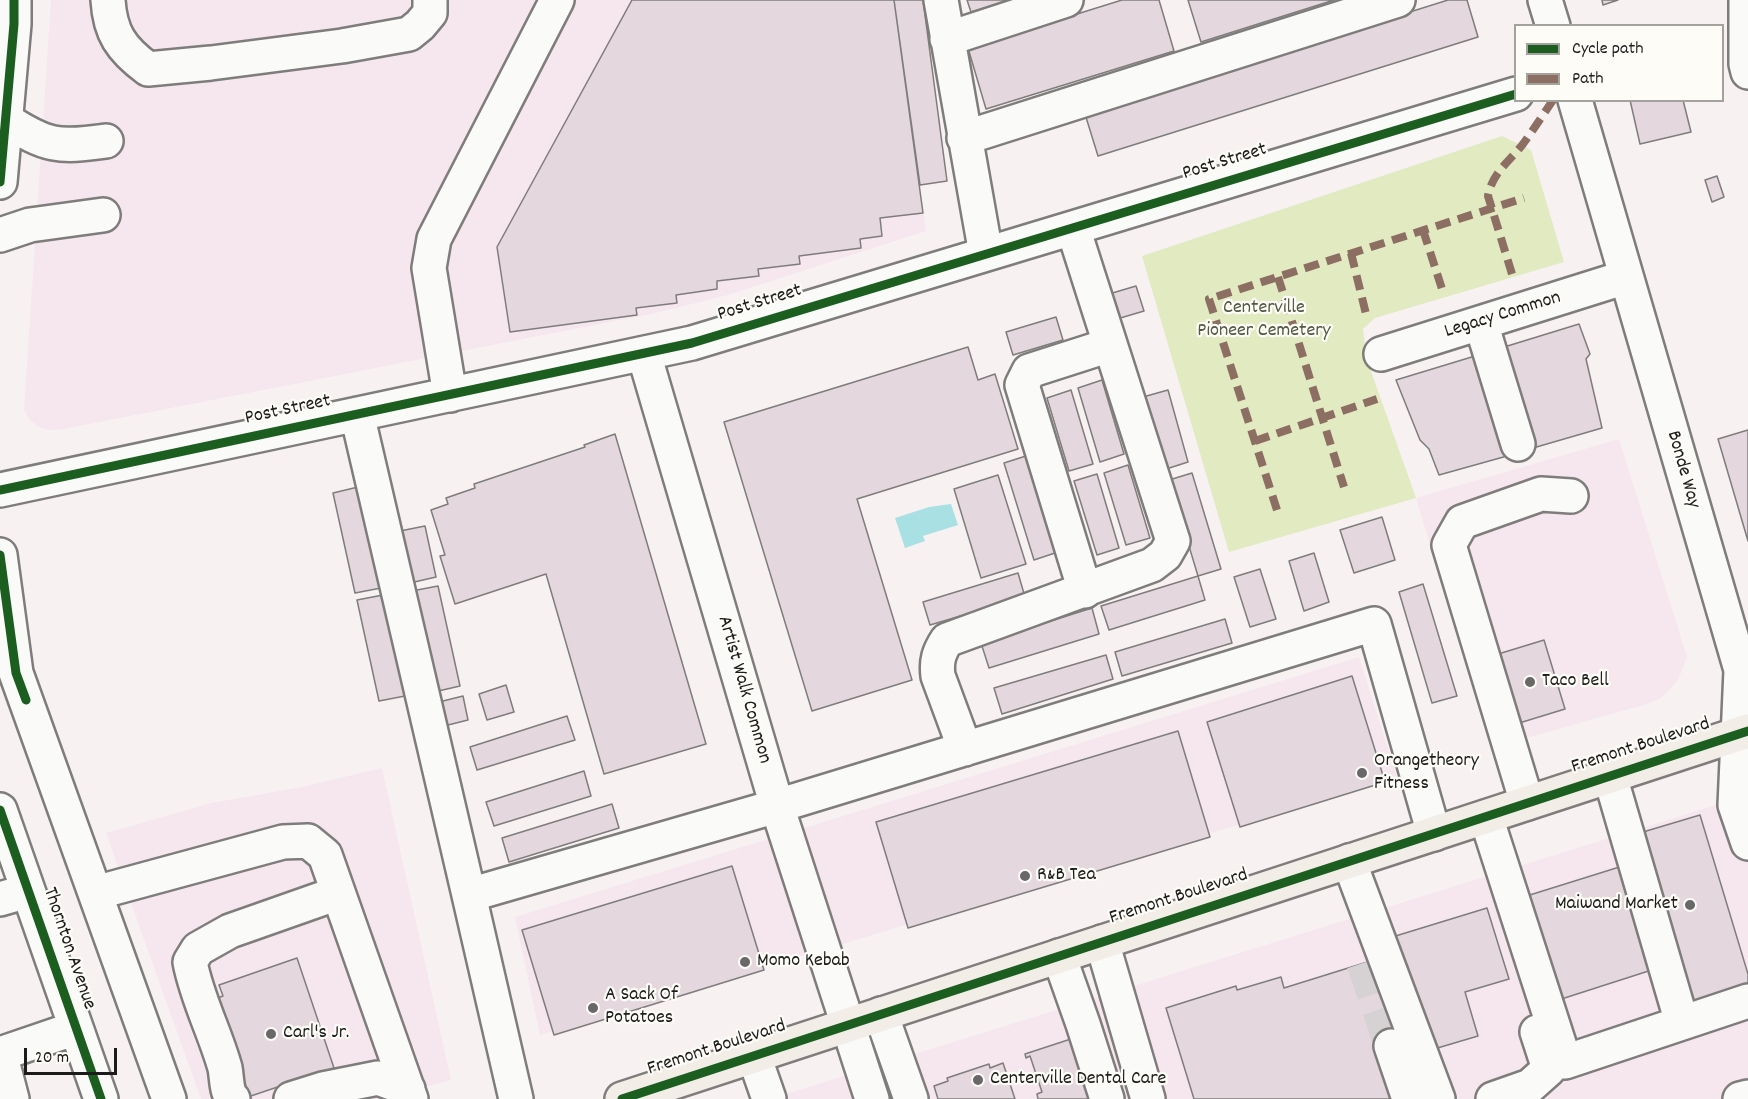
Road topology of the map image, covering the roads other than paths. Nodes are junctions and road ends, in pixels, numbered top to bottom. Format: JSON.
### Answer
{"nodes":[{"id":1,"x":14,"y":0,"type":"edge"},
{"id":2,"x":108,"y":0,"type":"edge"},
{"id":3,"x":430,"y":0,"type":"edge"},
{"id":4,"x":557,"y":0,"type":"edge"},
{"id":5,"x":941,"y":0,"type":"edge"},
{"id":6,"x":1066,"y":0,"type":"edge"},
{"id":7,"x":1398,"y":0,"type":"edge"},
{"id":8,"x":1545,"y":0,"type":"edge"},
{"id":9,"x":1746,"y":0,"type":"edge"},
{"id":10,"x":1551,"y":24,"type":"edge"},
{"id":11,"x":947,"y":39,"type":"junction"},
{"id":12,"x":1747,"y":68,"type":"edge"},
{"id":13,"x":1514,"y":94,"type":"edge"},
{"id":14,"x":1576,"y":102,"type":"edge"},
{"id":15,"x":6,"y":120,"type":"junction"},
{"id":16,"x":964,"y":138,"type":"junction"},
{"id":17,"x":106,"y":141,"type":"dead end"},
{"id":18,"x":0,"y":182,"type":"edge"},
{"id":19,"x":103,"y":215,"type":"dead end"},
{"id":20,"x":1073,"y":228,"type":"junction"},
{"id":21,"x":0,"y":235,"type":"edge"},
{"id":22,"x":986,"y":254,"type":"junction"},
{"id":23,"x":1626,"y":277,"type":"junction"},
{"id":24,"x":1481,"y":323,"type":"junction"},
{"id":25,"x":1110,"y":345,"type":"junction"},
{"id":26,"x":644,"y":354,"type":"junction"},
{"id":27,"x":1381,"y":354,"type":"dead end"},
{"id":28,"x":450,"y":395,"type":"junction"},
{"id":29,"x":357,"y":414,"type":"junction"},
{"id":30,"x":1518,"y":444,"type":"dead end"},
{"id":31,"x":0,"y":490,"type":"edge"},
{"id":32,"x":1571,"y":496,"type":"dead end"},
{"id":33,"x":0,"y":555,"type":"edge"},
{"id":34,"x":1084,"y":591,"type":"junction"},
{"id":35,"x":1744,"y":733,"type":"edge"},
{"id":36,"x":965,"y":749,"type":"junction"},
{"id":37,"x":1610,"y":776,"type":"junction"},
{"id":38,"x":1527,"y":803,"type":"junction"},
{"id":39,"x":777,"y":806,"type":"junction"},
{"id":40,"x":0,"y":810,"type":"edge"},
{"id":41,"x":1477,"y":819,"type":"junction"},
{"id":42,"x":1434,"y":834,"type":"junction"},
{"id":43,"x":1748,"y":843,"type":"edge"},
{"id":44,"x":1340,"y":864,"type":"junction"},
{"id":45,"x":95,"y":893,"type":"junction"},
{"id":46,"x":338,"y":893,"type":"junction"},
{"id":47,"x":14,"y":895,"type":"edge"},
{"id":48,"x":469,"y":895,"type":"junction"},
{"id":49,"x":1102,"y":942,"type":"junction"},
{"id":50,"x":1059,"y":956,"type":"junction"},
{"id":51,"x":1363,"y":963,"type":"tunnel mouth"},
{"id":52,"x":1748,"y":1001,"type":"edge"},
{"id":53,"x":881,"y":1014,"type":"junction"},
{"id":54,"x":1682,"y":1023,"type":"junction"},
{"id":55,"x":848,"y":1025,"type":"junction"},
{"id":56,"x":76,"y":1028,"type":"junction"},
{"id":57,"x":1391,"y":1046,"type":"tunnel mouth"},
{"id":58,"x":0,"y":1054,"type":"edge"},
{"id":59,"x":754,"y":1056,"type":"junction"},
{"id":60,"x":409,"y":1094,"type":"edge"},
{"id":61,"x":1748,"y":1097,"type":"edge"},
{"id":62,"x":12,"y":1099,"type":"edge"},
{"id":63,"x":101,"y":1099,"type":"edge"},
{"id":64,"x":169,"y":1099,"type":"edge"},
{"id":65,"x":233,"y":1099,"type":"edge"},
{"id":66,"x":291,"y":1099,"type":"edge"},
{"id":67,"x":516,"y":1099,"type":"edge"},
{"id":68,"x":622,"y":1099,"type":"edge"},
{"id":69,"x":769,"y":1099,"type":"edge"},
{"id":70,"x":872,"y":1099,"type":"edge"},
{"id":71,"x":911,"y":1099,"type":"edge"},
{"id":72,"x":1107,"y":1099,"type":"edge"},
{"id":73,"x":1148,"y":1099,"type":"edge"},
{"id":74,"x":1409,"y":1099,"type":"edge"},
{"id":75,"x":1438,"y":1099,"type":"edge"},
{"id":76,"x":1493,"y":1099,"type":"edge"},
{"id":77,"x":1740,"y":1099,"type":"edge"}],
"edges":[{"from":1,"to":15,"type":"street"},
{"from":2,"to":3,"type":"street"},
{"from":4,"to":28,"type":"street"},
{"from":5,"to":11,"type":"street"},
{"from":6,"to":11,"type":"street"},
{"from":7,"to":16,"type":"street"},
{"from":8,"to":10,"type":"street"},
{"from":9,"to":12,"type":"street"},
{"from":11,"to":16,"type":"street"},
{"from":13,"to":20,"type":"street","name":"Post Street"},
{"from":14,"to":23,"type":"street","name":"Bonde Way"},
{"from":15,"to":17,"type":"street"},
{"from":15,"to":18,"type":"street"},
{"from":16,"to":22,"type":"street"},
{"from":19,"to":21,"type":"street"},
{"from":20,"to":22,"type":"street","name":"Post Street"},
{"from":20,"to":25,"type":"street"},
{"from":22,"to":26,"type":"street","name":"Post Street"},
{"from":23,"to":24,"type":"street","name":"Legacy Common"},
{"from":23,"to":35,"type":"street","name":"Bonde Way"},
{"from":24,"to":27,"type":"street","name":"Legacy Common"},
{"from":24,"to":30,"type":"street"},
{"from":25,"to":34,"type":"street"},
{"from":25,"to":34,"type":"street"},
{"from":26,"to":28,"type":"street","name":"Post Street"},
{"from":26,"to":39,"type":"street","name":"Artist Walk Common"},
{"from":28,"to":29,"type":"street","name":"Post Street"},
{"from":29,"to":31,"type":"street","name":"Post Street"},
{"from":29,"to":48,"type":"street"},
{"from":32,"to":38,"type":"street"},
{"from":33,"to":45,"type":"street"},
{"from":34,"to":36,"type":"street"},
{"from":35,"to":37,"type":"main road","name":"Fremont Boulevard"},
{"from":35,"to":43,"type":"street","name":"Bonde Way"},
{"from":36,"to":39,"type":"street"},
{"from":36,"to":42,"type":"street"},
{"from":37,"to":38,"type":"main road","name":"Fremont Boulevard"},
{"from":37,"to":54,"type":"street"},
{"from":38,"to":41,"type":"main road","name":"Fremont Boulevard"},
{"from":39,"to":48,"type":"street"},
{"from":39,"to":55,"type":"street","name":"Artist Walk Common"},
{"from":40,"to":47,"type":"street","name":"Thornton Avenue"},
{"from":41,"to":42,"type":"main road","name":"Fremont Boulevard"},
{"from":41,"to":54,"type":"street"},
{"from":41,"to":76,"type":"street"},
{"from":42,"to":44,"type":"main road","name":"Fremont Boulevard"},
{"from":44,"to":49,"type":"main road","name":"Fremont Boulevard"},
{"from":44,"to":51,"type":"street"},
{"from":44,"to":75,"type":"street"},
{"from":45,"to":46,"type":"street"},
{"from":45,"to":64,"type":"street"},
{"from":46,"to":60,"type":"street"},
{"from":46,"to":65,"type":"street"},
{"from":47,"to":56,"type":"street","name":"Thornton Avenue"},
{"from":48,"to":67,"type":"street"},
{"from":49,"to":50,"type":"main road","name":"Fremont Boulevard"},
{"from":49,"to":73,"type":"street"},
{"from":50,"to":53,"type":"main road","name":"Fremont Boulevard"},
{"from":50,"to":72,"type":"street"},
{"from":52,"to":54,"type":"street"},
{"from":53,"to":55,"type":"main road","name":"Fremont Boulevard"},
{"from":53,"to":71,"type":"street"},
{"from":55,"to":59,"type":"main road","name":"Fremont Boulevard"},
{"from":55,"to":70,"type":"street","name":"Artist Walk Common"},
{"from":56,"to":58,"type":"street"},
{"from":56,"to":63,"type":"street","name":"Thornton Avenue"},
{"from":57,"to":74,"type":"street"},
{"from":58,"to":62,"type":"street"},
{"from":59,"to":68,"type":"main road","name":"Fremont Boulevard"},
{"from":59,"to":69,"type":"street"},
{"from":60,"to":66,"type":"street"},
{"from":61,"to":77,"type":"street"}]}
